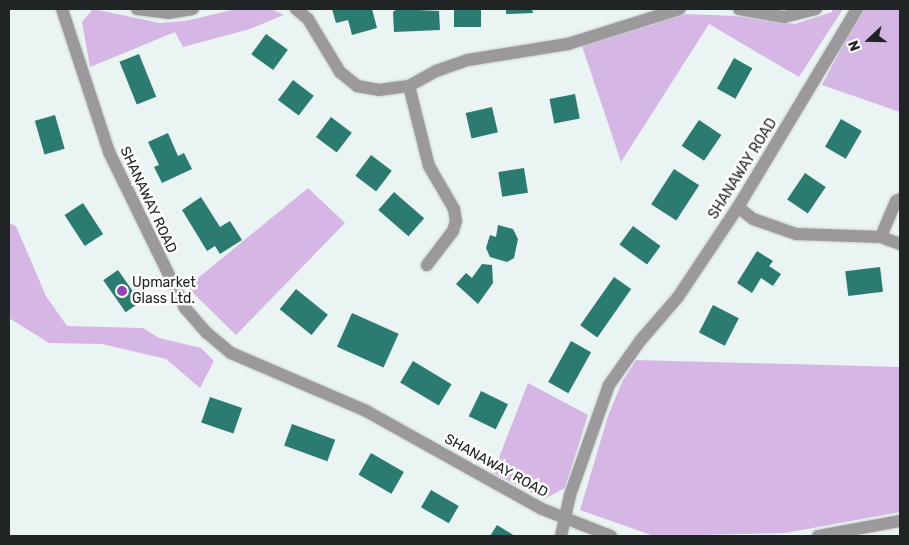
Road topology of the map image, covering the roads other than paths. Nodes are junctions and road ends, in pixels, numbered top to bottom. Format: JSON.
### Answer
{"nodes":[{"id":1,"x":62,"y":9,"type":"edge"},
{"id":2,"x":137,"y":9,"type":"edge"},
{"id":3,"x":192,"y":9,"type":"edge"},
{"id":4,"x":296,"y":9,"type":"edge"},
{"id":5,"x":680,"y":9,"type":"edge"},
{"id":6,"x":739,"y":9,"type":"edge"},
{"id":7,"x":816,"y":9,"type":"edge"},
{"id":8,"x":856,"y":9,"type":"edge"},
{"id":9,"x":409,"y":86,"type":"junction"},
{"id":10,"x":900,"y":199,"type":"edge"},
{"id":11,"x":738,"y":207,"type":"junction"},
{"id":12,"x":881,"y":237,"type":"junction"},
{"id":13,"x":900,"y":244,"type":"edge"},
{"id":14,"x":427,"y":265,"type":"dead end"},
{"id":15,"x":565,"y":517,"type":"junction"},
{"id":16,"x":900,"y":521,"type":"edge"},
{"id":17,"x":561,"y":536,"type":"edge"},
{"id":18,"x":611,"y":536,"type":"edge"},
{"id":19,"x":818,"y":536,"type":"edge"}],
"edges":[{"from":1,"to":15,"type":"street","name":"SHANAWAY ROAD"},
{"from":2,"to":3,"type":"street"},
{"from":4,"to":9,"type":"street"},
{"from":5,"to":9,"type":"street"},
{"from":6,"to":7,"type":"street"},
{"from":8,"to":11,"type":"street","name":"SHANAWAY ROAD"},
{"from":9,"to":14,"type":"street"},
{"from":10,"to":12,"type":"street"},
{"from":11,"to":12,"type":"street"},
{"from":11,"to":15,"type":"street","name":"SHANAWAY ROAD"},
{"from":12,"to":13,"type":"street"},
{"from":15,"to":17,"type":"street"},
{"from":15,"to":18,"type":"street"},
{"from":16,"to":19,"type":"street"}]}
